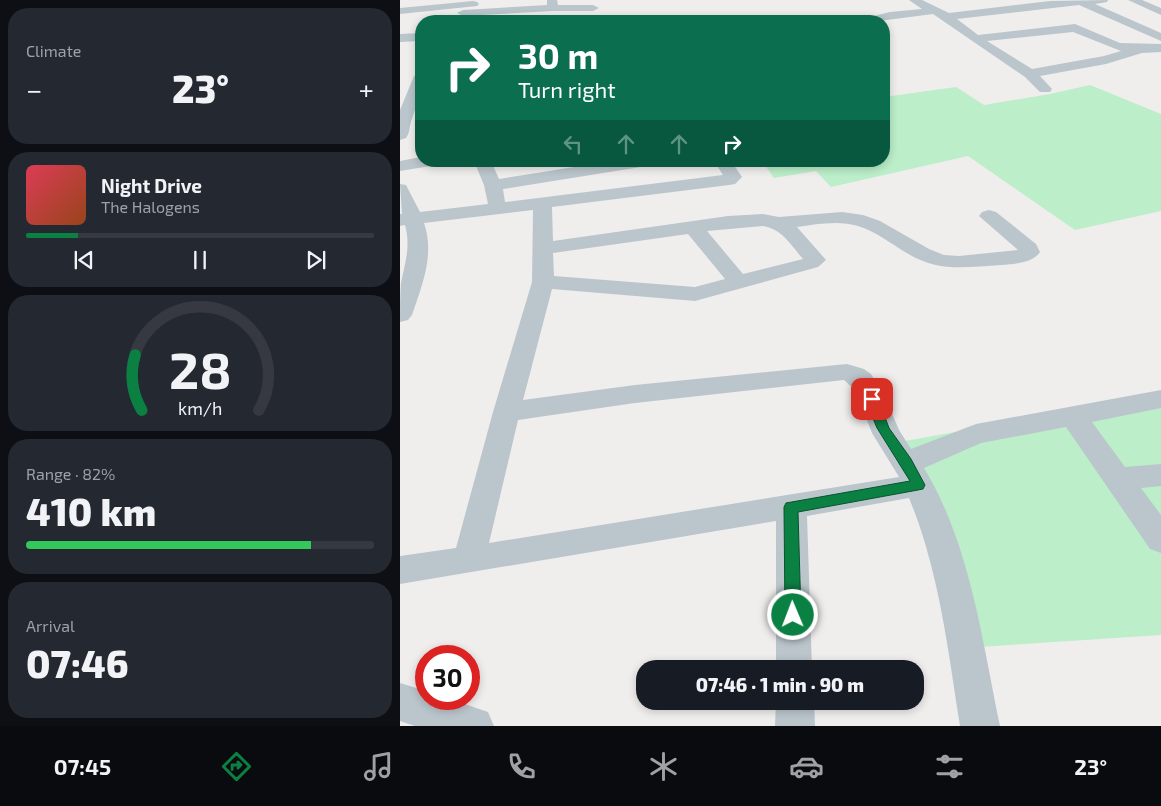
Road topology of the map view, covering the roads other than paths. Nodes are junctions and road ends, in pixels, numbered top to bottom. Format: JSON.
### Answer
{"nodes":[{"id":1,"x":914,"y":0,"type":"edge"},
{"id":2,"x":988,"y":0,"type":"edge"},
{"id":3,"x":1133,"y":0,"type":"edge"},
{"id":4,"x":1092,"y":1,"type":"edge"},
{"id":5,"x":475,"y":2,"type":"edge"},
{"id":6,"x":1046,"y":2,"type":"edge"},
{"id":7,"x":553,"y":4,"type":"edge"},
{"id":8,"x":593,"y":8,"type":"dead end"},
{"id":9,"x":947,"y":10,"type":"junction"},
{"id":10,"x":1006,"y":10,"type":"junction"},
{"id":11,"x":400,"y":11,"type":"edge"},
{"id":12,"x":933,"y":11,"type":"junction"},
{"id":13,"x":1161,"y":12,"type":"edge"},
{"id":14,"x":461,"y":15,"type":"edge"},
{"id":15,"x":473,"y":15,"type":"edge"},
{"id":16,"x":890,"y":15,"type":"edge"},
{"id":17,"x":1045,"y":31,"type":"junction"},
{"id":18,"x":415,"y":37,"type":"edge"},
{"id":19,"x":1161,"y":37,"type":"edge"},
{"id":20,"x":400,"y":38,"type":"edge"},
{"id":21,"x":975,"y":39,"type":"junction"},
{"id":22,"x":1161,"y":48,"type":"edge"},
{"id":23,"x":1139,"y":49,"type":"junction"},
{"id":24,"x":1030,"y":74,"type":"junction"},
{"id":25,"x":1045,"y":89,"type":"dead end"},
{"id":26,"x":415,"y":91,"type":"edge"},
{"id":27,"x":401,"y":126,"type":"edge"},
{"id":28,"x":415,"y":164,"type":"edge"},
{"id":29,"x":400,"y":166,"type":"edge"},
{"id":30,"x":485,"y":167,"type":"edge"},
{"id":31,"x":610,"y":167,"type":"edge"},
{"id":32,"x":726,"y":167,"type":"edge"},
{"id":33,"x":493,"y":186,"type":"junction"},
{"id":34,"x":400,"y":189,"type":"edge"},
{"id":35,"x":542,"y":203,"type":"junction"},
{"id":36,"x":498,"y":208,"type":"junction"},
{"id":37,"x":989,"y":216,"type":"dead end"},
{"id":38,"x":406,"y":219,"type":"edge"},
{"id":39,"x":779,"y":223,"type":"junction"},
{"id":40,"x":693,"y":226,"type":"junction"},
{"id":41,"x":543,"y":248,"type":"junction"},
{"id":42,"x":543,"y":282,"type":"junction"},
{"id":43,"x":739,"y":283,"type":"junction"},
{"id":44,"x":400,"y":314,"type":"edge"},
{"id":45,"x":1161,"y":399,"type":"edge"},
{"id":46,"x":506,"y":412,"type":"junction"},
{"id":47,"x":1072,"y":415,"type":"junction"},
{"id":48,"x":912,"y":474,"type":"junction"},
{"id":49,"x":1161,"y":475,"type":"edge"},
{"id":50,"x":1118,"y":479,"type":"junction"},
{"id":51,"x":791,"y":507,"type":"junction"},
{"id":52,"x":1161,"y":540,"type":"edge"},
{"id":53,"x":469,"y":560,"type":"junction"},
{"id":54,"x":400,"y":570,"type":"edge"},
{"id":55,"x":794,"y":660,"type":"edge"},
{"id":56,"x":400,"y":702,"type":"edge"},
{"id":57,"x":795,"y":710,"type":"edge"},
{"id":58,"x":474,"y":726,"type":"edge"},
{"id":59,"x":795,"y":726,"type":"edge"},
{"id":60,"x":980,"y":726,"type":"edge"}],
"edges":[{"from":1,"to":12,"type":"street"},
{"from":2,"to":10,"type":"street"},
{"from":3,"to":13,"type":"street"},
{"from":4,"to":6,"type":"street"},
{"from":4,"to":19,"type":"street"},
{"from":5,"to":11,"type":"street"},
{"from":5,"to":14,"type":"street"},
{"from":6,"to":10,"type":"street"},
{"from":7,"to":8,"type":"street"},
{"from":7,"to":15,"type":"street"},
{"from":9,"to":10,"type":"street"},
{"from":9,"to":12,"type":"street"},
{"from":9,"to":21,"type":"street"},
{"from":10,"to":17,"type":"street"},
{"from":12,"to":16,"type":"street"},
{"from":17,"to":21,"type":"street"},
{"from":17,"to":23,"type":"street"},
{"from":18,"to":20,"type":"street"},
{"from":21,"to":24,"type":"street"},
{"from":22,"to":23,"type":"street"},
{"from":23,"to":24,"type":"street"},
{"from":24,"to":25,"type":"street"},
{"from":26,"to":27,"type":"street"},
{"from":28,"to":29,"type":"street"},
{"from":30,"to":33,"type":"street"},
{"from":31,"to":33,"type":"street"},
{"from":32,"to":35,"type":"street"},
{"from":33,"to":36,"type":"street"},
{"from":34,"to":38,"type":"street"},
{"from":35,"to":36,"type":"street"},
{"from":35,"to":41,"type":"street"},
{"from":36,"to":38,"type":"street"},
{"from":37,"to":39,"type":"street"},
{"from":38,"to":44,"type":"street"},
{"from":39,"to":40,"type":"street"},
{"from":39,"to":43,"type":"street"},
{"from":40,"to":41,"type":"street"},
{"from":40,"to":43,"type":"street"},
{"from":41,"to":42,"type":"street"},
{"from":42,"to":43,"type":"street"},
{"from":42,"to":46,"type":"street"},
{"from":45,"to":47,"type":"street"},
{"from":46,"to":48,"type":"street"},
{"from":46,"to":53,"type":"street"},
{"from":47,"to":48,"type":"street"},
{"from":47,"to":50,"type":"street"},
{"from":48,"to":51,"type":"street"},
{"from":48,"to":60,"type":"street"},
{"from":49,"to":50,"type":"street"},
{"from":50,"to":52,"type":"street"},
{"from":51,"to":53,"type":"street"},
{"from":51,"to":55,"type":"street"},
{"from":53,"to":54,"type":"street"},
{"from":56,"to":58,"type":"street"},
{"from":57,"to":59,"type":"street"}]}
